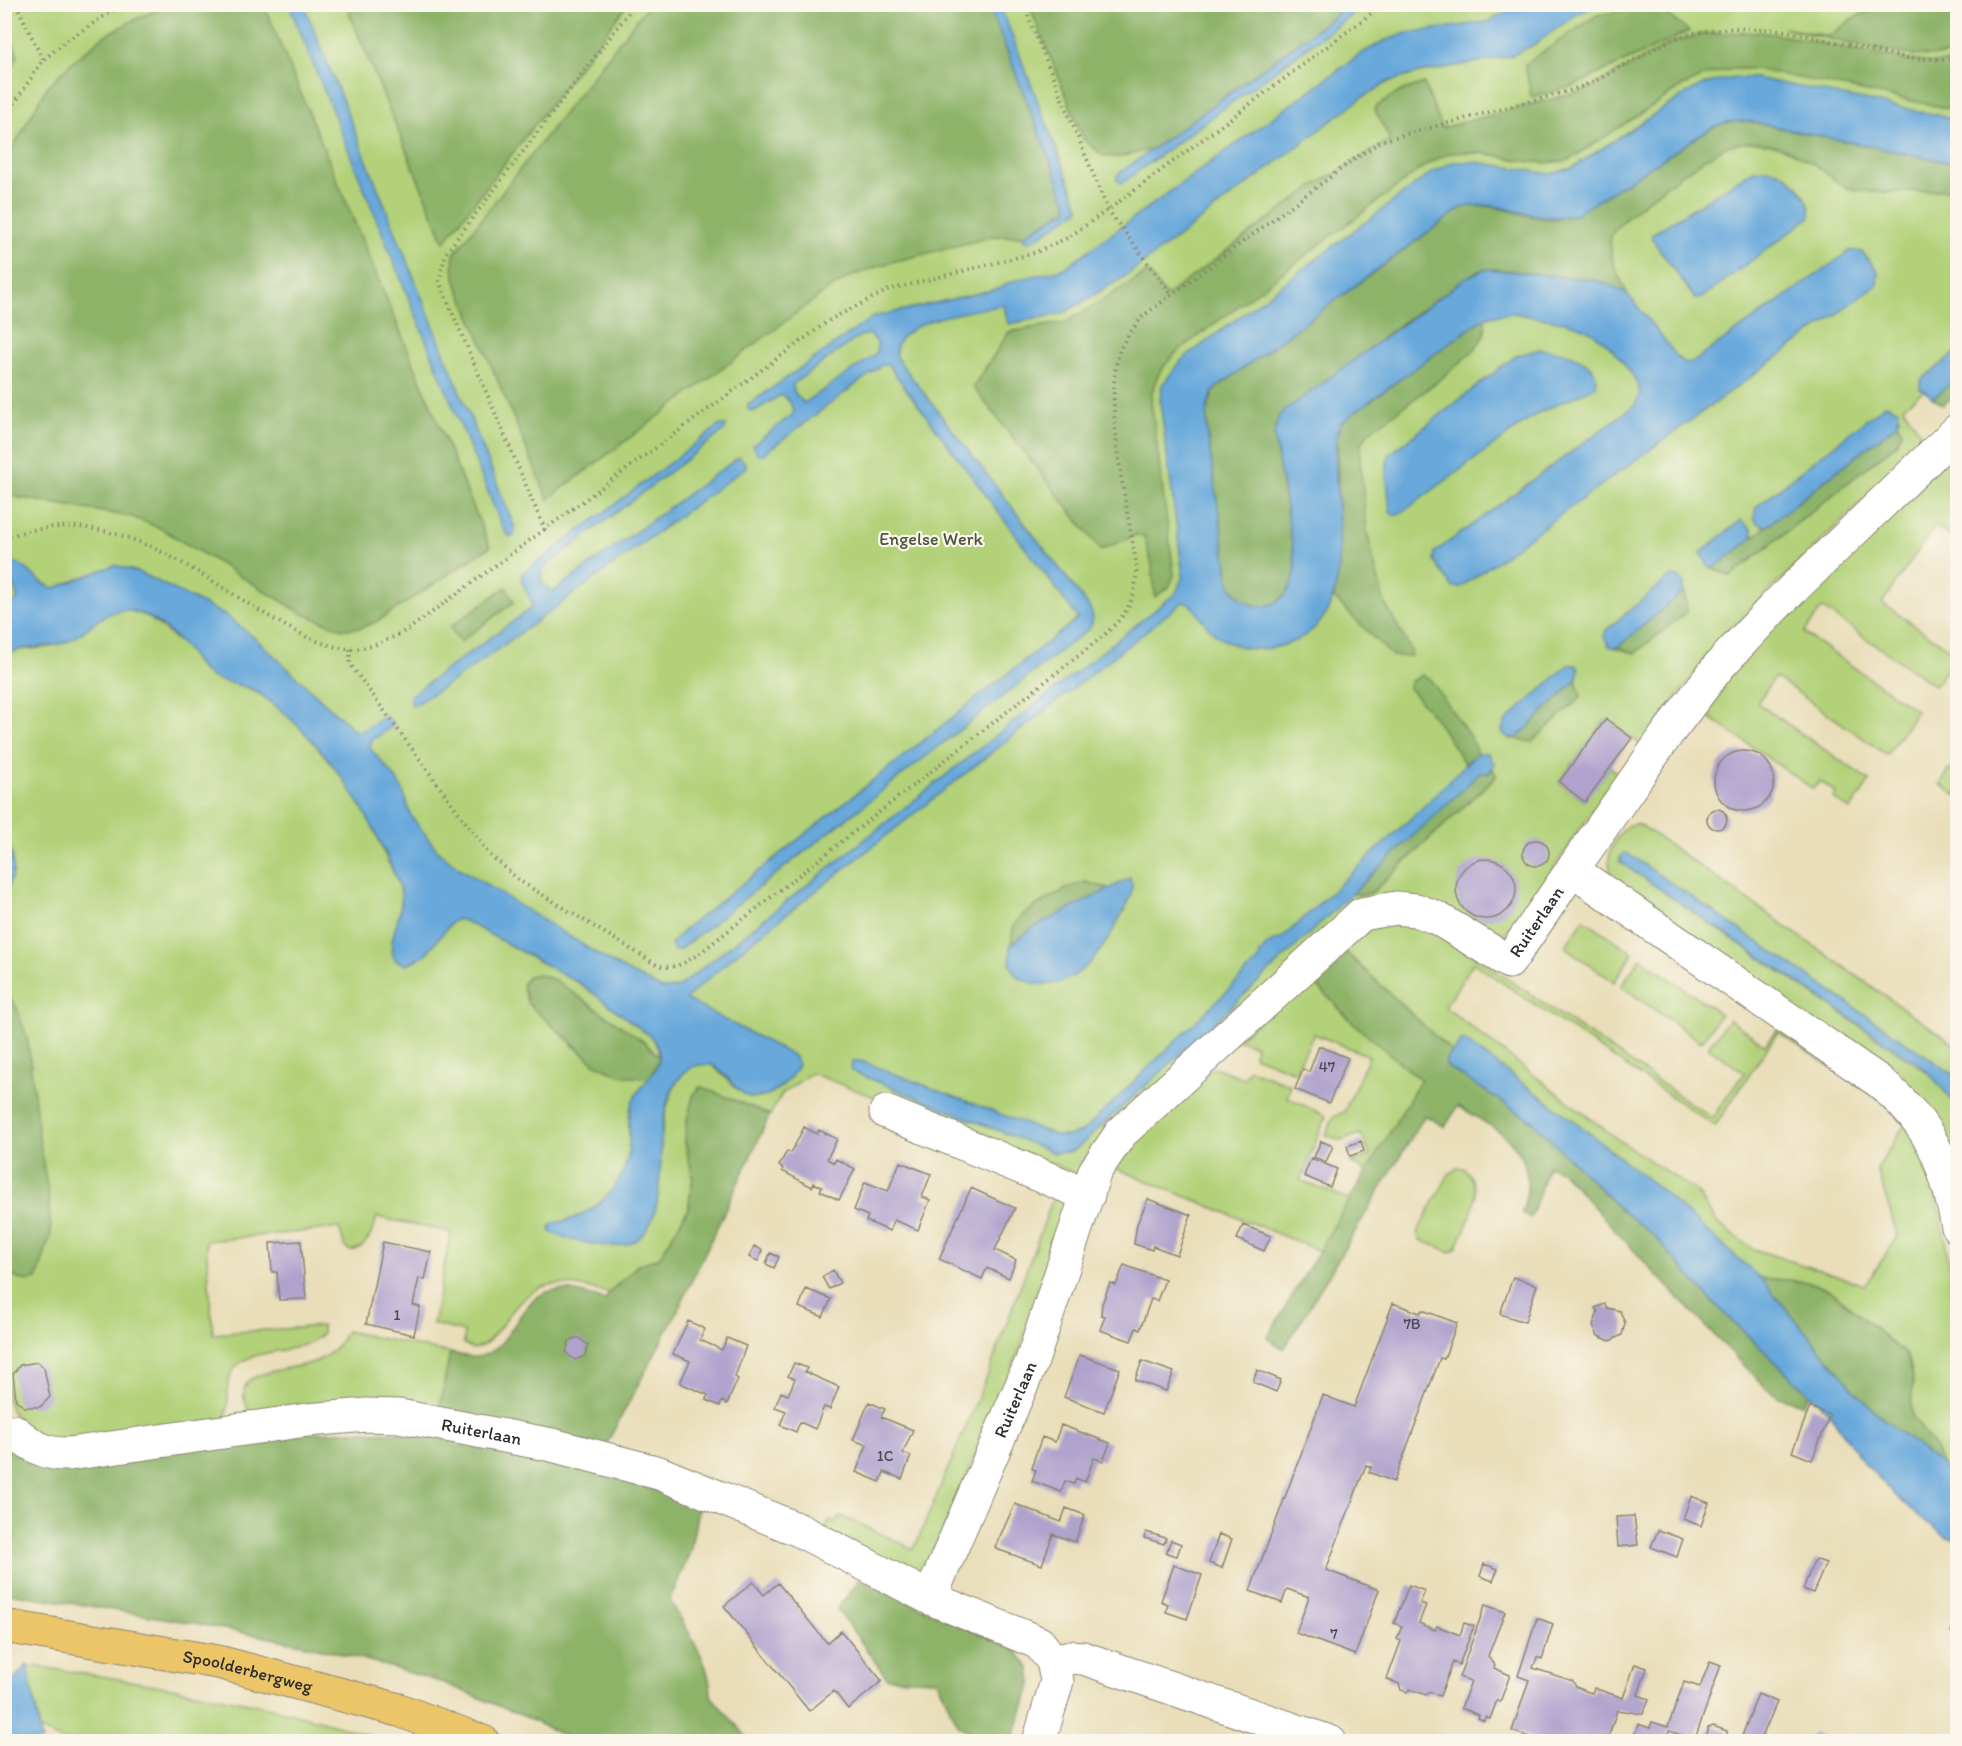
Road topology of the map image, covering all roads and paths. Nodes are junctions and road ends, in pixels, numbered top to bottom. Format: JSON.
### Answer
{"nodes":[{"id":1,"x":16,"y":4,"type":"edge"},
{"id":2,"x":123,"y":4,"type":"edge"},
{"id":3,"x":635,"y":4,"type":"edge"},
{"id":4,"x":1023,"y":4,"type":"edge"},
{"id":5,"x":1384,"y":4,"type":"edge"},
{"id":6,"x":1958,"y":58,"type":"edge"},
{"id":7,"x":44,"y":60,"type":"junction"},
{"id":8,"x":4,"y":119,"type":"edge"},
{"id":9,"x":1108,"y":210,"type":"junction"},
{"id":10,"x":1170,"y":294,"type":"junction"},
{"id":11,"x":1958,"y":430,"type":"edge"},
{"id":12,"x":545,"y":530,"type":"junction"},
{"id":13,"x":4,"y":538,"type":"edge"},
{"id":14,"x":350,"y":649,"type":"junction"},
{"id":15,"x":1572,"y":870,"type":"junction"},
{"id":16,"x":886,"y":1112,"type":"dead end"},
{"id":17,"x":1088,"y":1195,"type":"junction"},
{"id":18,"x":1958,"y":1227,"type":"edge"},
{"id":19,"x":14,"y":1431,"type":"dead end"},
{"id":20,"x":930,"y":1598,"type":"junction"},
{"id":21,"x":4,"y":1626,"type":"edge"},
{"id":22,"x":1053,"y":1661,"type":"junction"},
{"id":23,"x":483,"y":1742,"type":"edge"},
{"id":24,"x":1039,"y":1742,"type":"edge"},
{"id":25,"x":1330,"y":1742,"type":"edge"}],
"edges":[{"from":1,"to":7,"type":"path"},
{"from":2,"to":7,"type":"path"},
{"from":3,"to":12,"type":"path"},
{"from":4,"to":9,"type":"path"},
{"from":5,"to":9,"type":"path"},
{"from":6,"to":10,"type":"path"},
{"from":7,"to":8,"type":"path"},
{"from":9,"to":10,"type":"path"},
{"from":9,"to":12,"type":"path"},
{"from":10,"to":14,"type":"path"},
{"from":11,"to":15,"type":"street"},
{"from":12,"to":14,"type":"path"},
{"from":13,"to":14,"type":"path"},
{"from":15,"to":17,"type":"street","name":"Ruiterlaan"},
{"from":15,"to":18,"type":"street","name":"Ruiterlaan"},
{"from":16,"to":17,"type":"street"},
{"from":17,"to":20,"type":"street","name":"Ruiterlaan"},
{"from":19,"to":20,"type":"street","name":"Ruiterlaan"},
{"from":20,"to":22,"type":"street","name":"Ruiterlaan"},
{"from":21,"to":23,"type":"main road","name":"Spoolderbergweg"},
{"from":22,"to":24,"type":"street"},
{"from":22,"to":25,"type":"street"}]}
